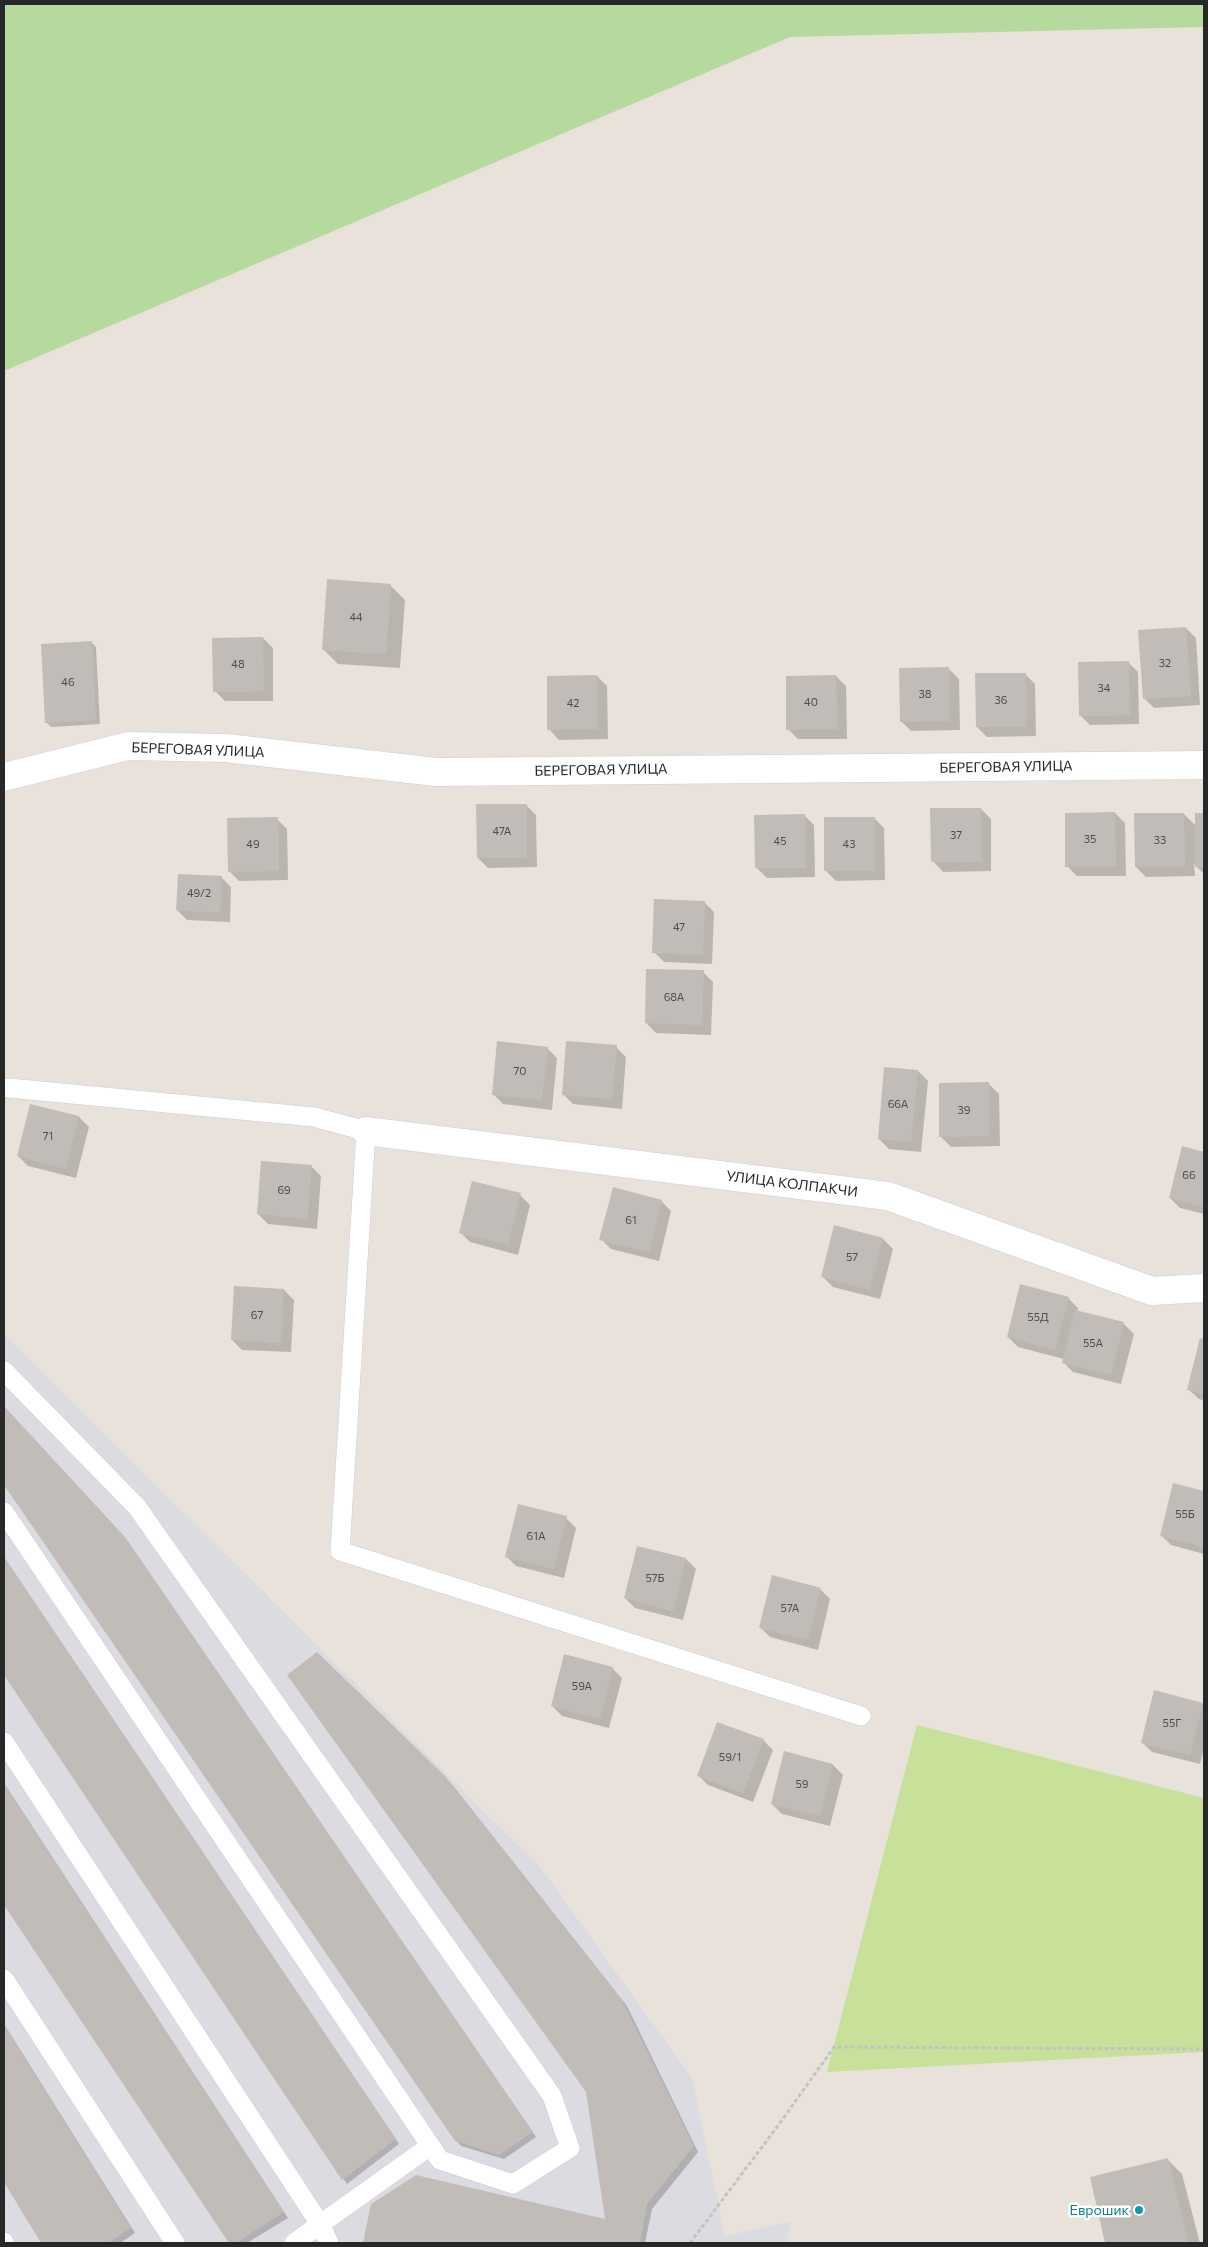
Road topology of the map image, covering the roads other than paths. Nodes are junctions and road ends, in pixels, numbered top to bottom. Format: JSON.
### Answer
{"nodes":[{"id":1,"x":1204,"y":765,"type":"edge"},
{"id":2,"x":4,"y":777,"type":"edge"},
{"id":3,"x":9,"y":1088,"type":"dead end"},
{"id":4,"x":366,"y":1131,"type":"junction"},
{"id":5,"x":1204,"y":1288,"type":"edge"},
{"id":6,"x":4,"y":1371,"type":"edge"},
{"id":7,"x":4,"y":1512,"type":"edge"},
{"id":8,"x":862,"y":1716,"type":"dead end"},
{"id":9,"x":4,"y":1742,"type":"edge"},
{"id":10,"x":4,"y":1979,"type":"edge"},
{"id":11,"x":430,"y":2146,"type":"junction"},
{"id":12,"x":320,"y":2224,"type":"junction"},
{"id":13,"x":175,"y":2243,"type":"edge"},
{"id":14,"x":294,"y":2243,"type":"edge"},
{"id":15,"x":329,"y":2243,"type":"edge"}],
"edges":[{"from":1,"to":2,"type":"street","name":"БЕРЕГОВАЯ УЛИЦА"},
{"from":3,"to":4,"type":"lane"},
{"from":4,"to":5,"type":"street","name":"УЛИЦА КОЛПАКЧИ"},
{"from":4,"to":8,"type":"lane"},
{"from":6,"to":11,"type":"lane"},
{"from":7,"to":11,"type":"lane"},
{"from":9,"to":12,"type":"lane"},
{"from":10,"to":13,"type":"lane"},
{"from":11,"to":12,"type":"lane"},
{"from":12,"to":14,"type":"lane"},
{"from":12,"to":15,"type":"lane"}]}
